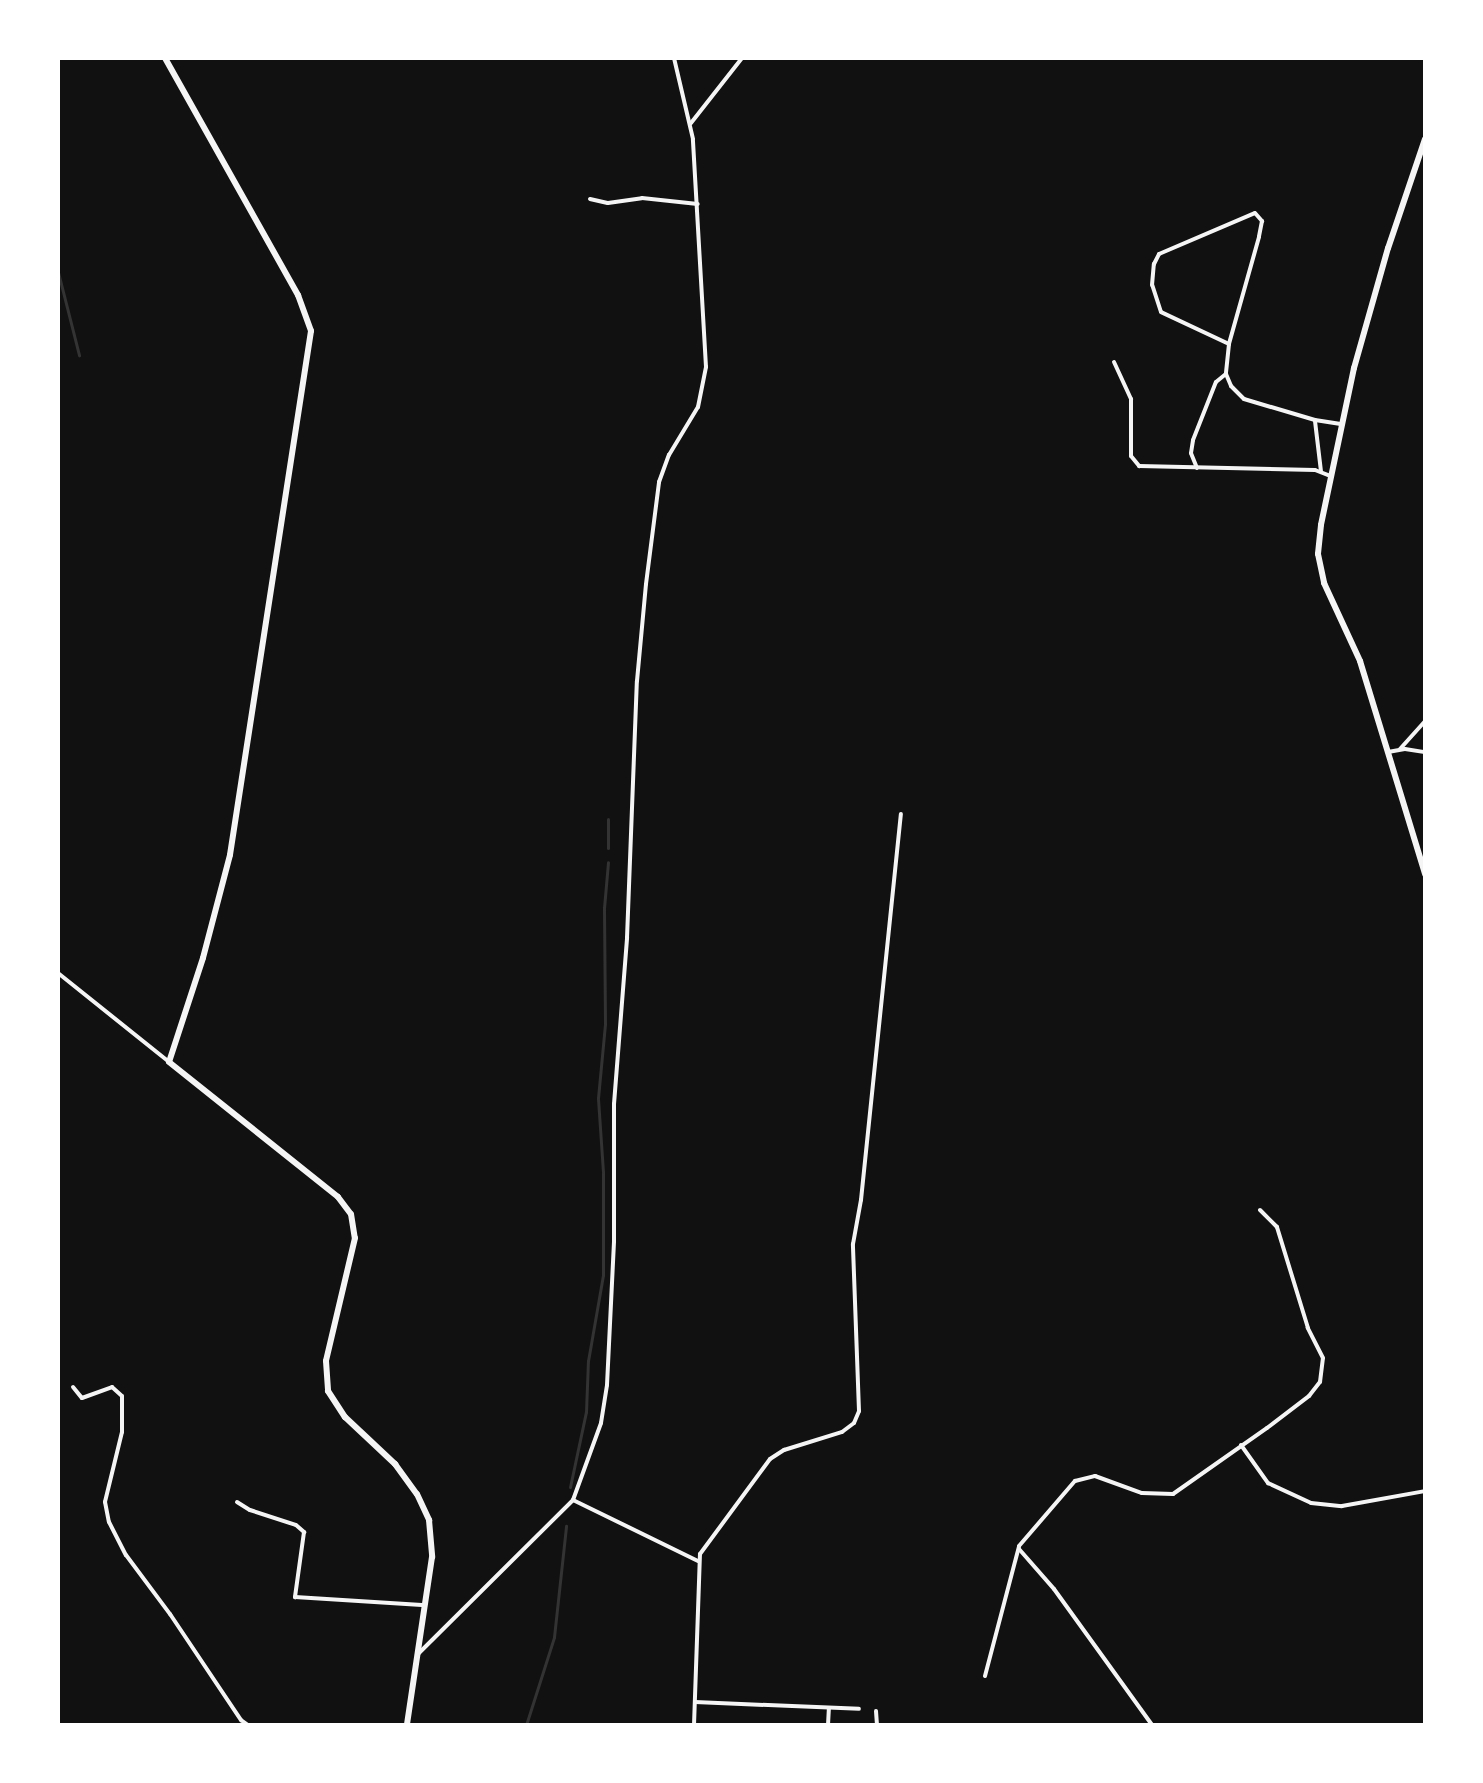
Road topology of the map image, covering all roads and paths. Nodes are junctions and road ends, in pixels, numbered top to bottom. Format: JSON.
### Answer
{"nodes":[{"id":1,"x":165,"y":58,"type":"edge"},
{"id":2,"x":674,"y":58,"type":"edge"},
{"id":3,"x":742,"y":58,"type":"edge"},
{"id":4,"x":691,"y":123,"type":"junction"},
{"id":5,"x":1425,"y":139,"type":"edge"},
{"id":6,"x":590,"y":199,"type":"dead end"},
{"id":7,"x":698,"y":204,"type":"junction"},
{"id":8,"x":1229,"y":344,"type":"junction"},
{"id":9,"x":1114,"y":362,"type":"dead end"},
{"id":10,"x":1226,"y":374,"type":"junction"},
{"id":11,"x":1315,"y":420,"type":"junction"},
{"id":12,"x":1341,"y":424,"type":"junction"},
{"id":13,"x":1197,"y":468,"type":"junction"},
{"id":14,"x":1321,"y":471,"type":"junction"},
{"id":15,"x":1331,"y":476,"type":"junction"},
{"id":16,"x":1425,"y":721,"type":"edge"},
{"id":17,"x":1400,"y":749,"type":"junction"},
{"id":18,"x":1425,"y":752,"type":"edge"},
{"id":19,"x":1386,"y":753,"type":"junction"},
{"id":20,"x":901,"y":814,"type":"dead end"},
{"id":21,"x":1425,"y":874,"type":"edge"},
{"id":22,"x":58,"y":973,"type":"edge"},
{"id":23,"x":169,"y":1062,"type":"junction"},
{"id":24,"x":1260,"y":1210,"type":"dead end"},
{"id":25,"x":73,"y":1387,"type":"dead end"},
{"id":26,"x":1241,"y":1445,"type":"junction"},
{"id":27,"x":1425,"y":1491,"type":"edge"},
{"id":28,"x":573,"y":1500,"type":"junction"},
{"id":29,"x":237,"y":1502,"type":"dead end"},
{"id":30,"x":1019,"y":1546,"type":"junction"},
{"id":31,"x":698,"y":1561,"type":"junction"},
{"id":32,"x":422,"y":1605,"type":"junction"},
{"id":33,"x":415,"y":1656,"type":"junction"},
{"id":34,"x":985,"y":1676,"type":"dead end"},
{"id":35,"x":695,"y":1702,"type":"junction"},
{"id":36,"x":829,"y":1708,"type":"junction"},
{"id":37,"x":859,"y":1709,"type":"dead end"},
{"id":38,"x":876,"y":1711,"type":"dead end"},
{"id":39,"x":248,"y":1725,"type":"edge"},
{"id":40,"x":407,"y":1725,"type":"edge"},
{"id":41,"x":694,"y":1725,"type":"edge"},
{"id":42,"x":828,"y":1725,"type":"edge"},
{"id":43,"x":877,"y":1725,"type":"edge"},
{"id":44,"x":1152,"y":1725,"type":"edge"}],
"edges":[{"from":1,"to":23,"type":"street"},
{"from":2,"to":4,"type":"street"},
{"from":3,"to":4,"type":"street"},
{"from":4,"to":7,"type":"street"},
{"from":5,"to":12,"type":"street"},
{"from":6,"to":7,"type":"street"},
{"from":7,"to":28,"type":"street"},
{"from":8,"to":8,"type":"street"},
{"from":8,"to":10,"type":"street"},
{"from":9,"to":13,"type":"street"},
{"from":10,"to":11,"type":"street"},
{"from":10,"to":13,"type":"street"},
{"from":11,"to":12,"type":"street"},
{"from":11,"to":14,"type":"street"},
{"from":12,"to":15,"type":"street"},
{"from":13,"to":14,"type":"street"},
{"from":14,"to":15,"type":"street"},
{"from":15,"to":19,"type":"street"},
{"from":16,"to":17,"type":"street"},
{"from":17,"to":18,"type":"street"},
{"from":17,"to":19,"type":"street"},
{"from":19,"to":21,"type":"street"},
{"from":20,"to":31,"type":"street"},
{"from":22,"to":23,"type":"street"},
{"from":23,"to":32,"type":"street"},
{"from":24,"to":26,"type":"street"},
{"from":25,"to":39,"type":"street"},
{"from":26,"to":27,"type":"street"},
{"from":26,"to":30,"type":"street"},
{"from":28,"to":31,"type":"street"},
{"from":28,"to":33,"type":"street"},
{"from":29,"to":32,"type":"street"},
{"from":30,"to":34,"type":"street"},
{"from":30,"to":44,"type":"street"},
{"from":31,"to":35,"type":"street"},
{"from":32,"to":33,"type":"street"},
{"from":33,"to":40,"type":"street"},
{"from":35,"to":36,"type":"street"},
{"from":35,"to":41,"type":"street"},
{"from":36,"to":37,"type":"street"},
{"from":36,"to":42,"type":"street"},
{"from":38,"to":43,"type":"street"}]}
